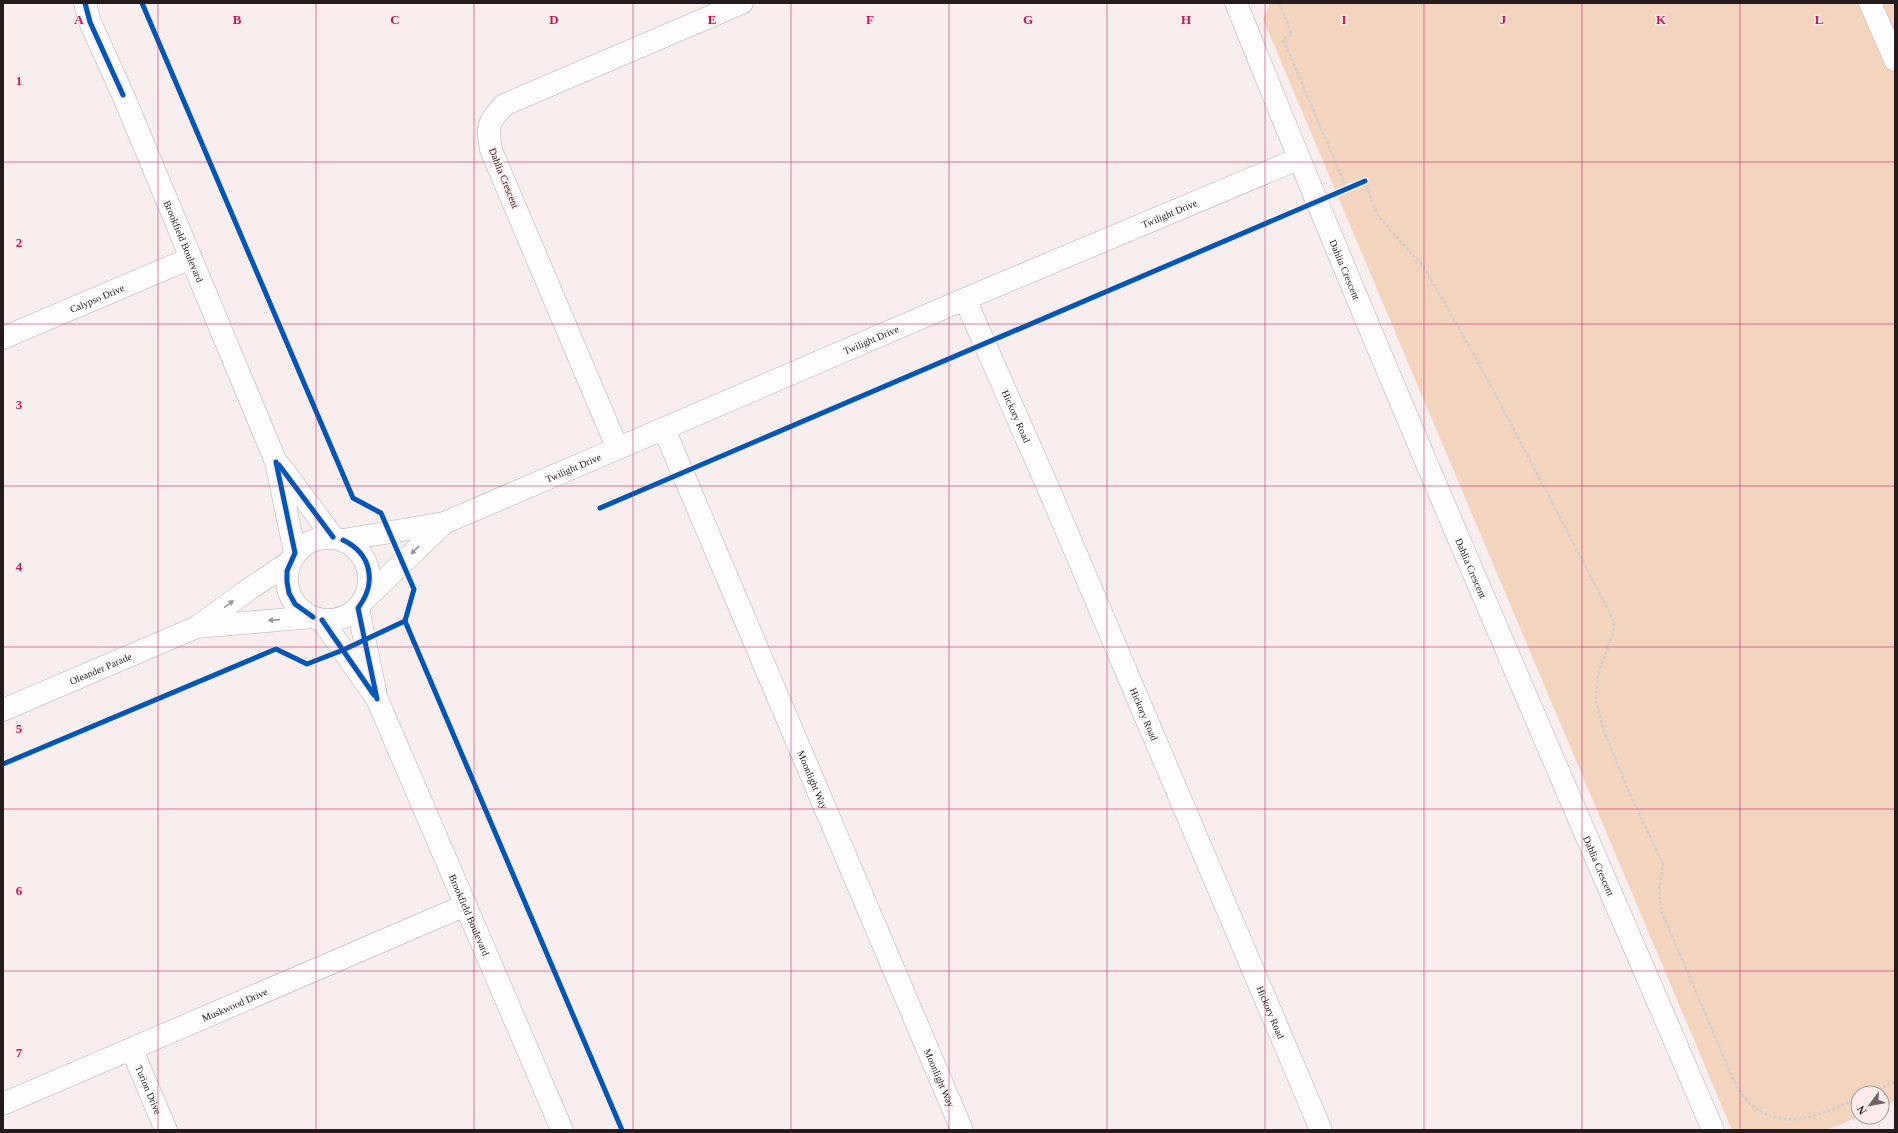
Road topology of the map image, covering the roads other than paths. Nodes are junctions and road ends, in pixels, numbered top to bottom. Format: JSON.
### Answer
{"nodes":[{"id":1,"x":75,"y":3,"type":"edge"},
{"id":2,"x":742,"y":3,"type":"edge"},
{"id":3,"x":1236,"y":3,"type":"edge"},
{"id":4,"x":1870,"y":3,"type":"edge"},
{"id":5,"x":88,"y":12,"type":"edge"},
{"id":6,"x":1894,"y":54,"type":"edge"},
{"id":7,"x":1298,"y":158,"type":"junction"},
{"id":8,"x":191,"y":258,"type":"junction"},
{"id":9,"x":965,"y":299,"type":"junction"},
{"id":10,"x":3,"y":338,"type":"edge"},
{"id":11,"x":664,"y":429,"type":"junction"},
{"id":12,"x":617,"y":447,"type":"junction"},
{"id":13,"x":276,"y":462,"type":"junction"},
{"id":14,"x":444,"y":522,"type":"junction"},
{"id":15,"x":338,"y":538,"type":"junction"},
{"id":16,"x":293,"y":557,"type":"junction"},
{"id":17,"x":362,"y":604,"type":"junction"},
{"id":18,"x":318,"y":619,"type":"junction"},
{"id":19,"x":197,"y":628,"type":"junction"},
{"id":20,"x":377,"y":700,"type":"junction"},
{"id":21,"x":3,"y":710,"type":"edge"},
{"id":22,"x":466,"y":904,"type":"junction"},
{"id":23,"x":132,"y":1050,"type":"junction"},
{"id":24,"x":3,"y":1104,"type":"edge"},
{"id":25,"x":166,"y":1130,"type":"edge"},
{"id":26,"x":562,"y":1130,"type":"edge"},
{"id":27,"x":962,"y":1130,"type":"edge"},
{"id":28,"x":1320,"y":1130,"type":"edge"},
{"id":29,"x":1713,"y":1130,"type":"edge"}],
"edges":[{"from":1,"to":5,"type":"street","name":"Brookfield Boulevard"},
{"from":2,"to":12,"type":"street","name":"Dahlia Crescent"},
{"from":3,"to":7,"type":"street","name":"Dahlia Crescent"},
{"from":4,"to":6,"type":"street"},
{"from":5,"to":8,"type":"street","name":"Brookfield Boulevard"},
{"from":7,"to":9,"type":"street","name":"Twilight Drive"},
{"from":7,"to":29,"type":"street","name":"Dahlia Crescent"},
{"from":8,"to":10,"type":"street","name":"Calypso Drive"},
{"from":8,"to":13,"type":"street","name":"Brookfield Boulevard"},
{"from":9,"to":11,"type":"street","name":"Twilight Drive"},
{"from":9,"to":28,"type":"street","name":"Hickory Road"},
{"from":11,"to":12,"type":"street","name":"Twilight Drive"},
{"from":11,"to":27,"type":"street","name":"Moonlight Way"},
{"from":12,"to":14,"type":"street","name":"Twilight Drive"},
{"from":13,"to":15,"type":"street","name":"Brookfield Boulevard"},
{"from":13,"to":16,"type":"street","name":"Brookfield Boulevard"},
{"from":14,"to":15,"type":"street","name":"Twilight Drive"},
{"from":14,"to":17,"type":"street","name":"Twilight Drive","one_way":true},
{"from":15,"to":16,"type":"street"},
{"from":15,"to":17,"type":"street"},
{"from":16,"to":18,"type":"street"},
{"from":19,"to":16,"type":"street","name":"Oleander Parade","one_way":true},
{"from":17,"to":18,"type":"street"},
{"from":17,"to":20,"type":"street","name":"Brookfield Boulevard"},
{"from":18,"to":19,"type":"street","name":"Oleander Parade","one_way":true},
{"from":18,"to":20,"type":"street","name":"Brookfield Boulevard"},
{"from":19,"to":21,"type":"street","name":"Oleander Parade"},
{"from":20,"to":22,"type":"street","name":"Brookfield Boulevard"},
{"from":22,"to":23,"type":"street","name":"Muskwood Drive"},
{"from":22,"to":26,"type":"street","name":"Brookfield Boulevard"},
{"from":23,"to":24,"type":"street","name":"Muskwood Drive"},
{"from":23,"to":25,"type":"street","name":"Turion Drive"}]}
